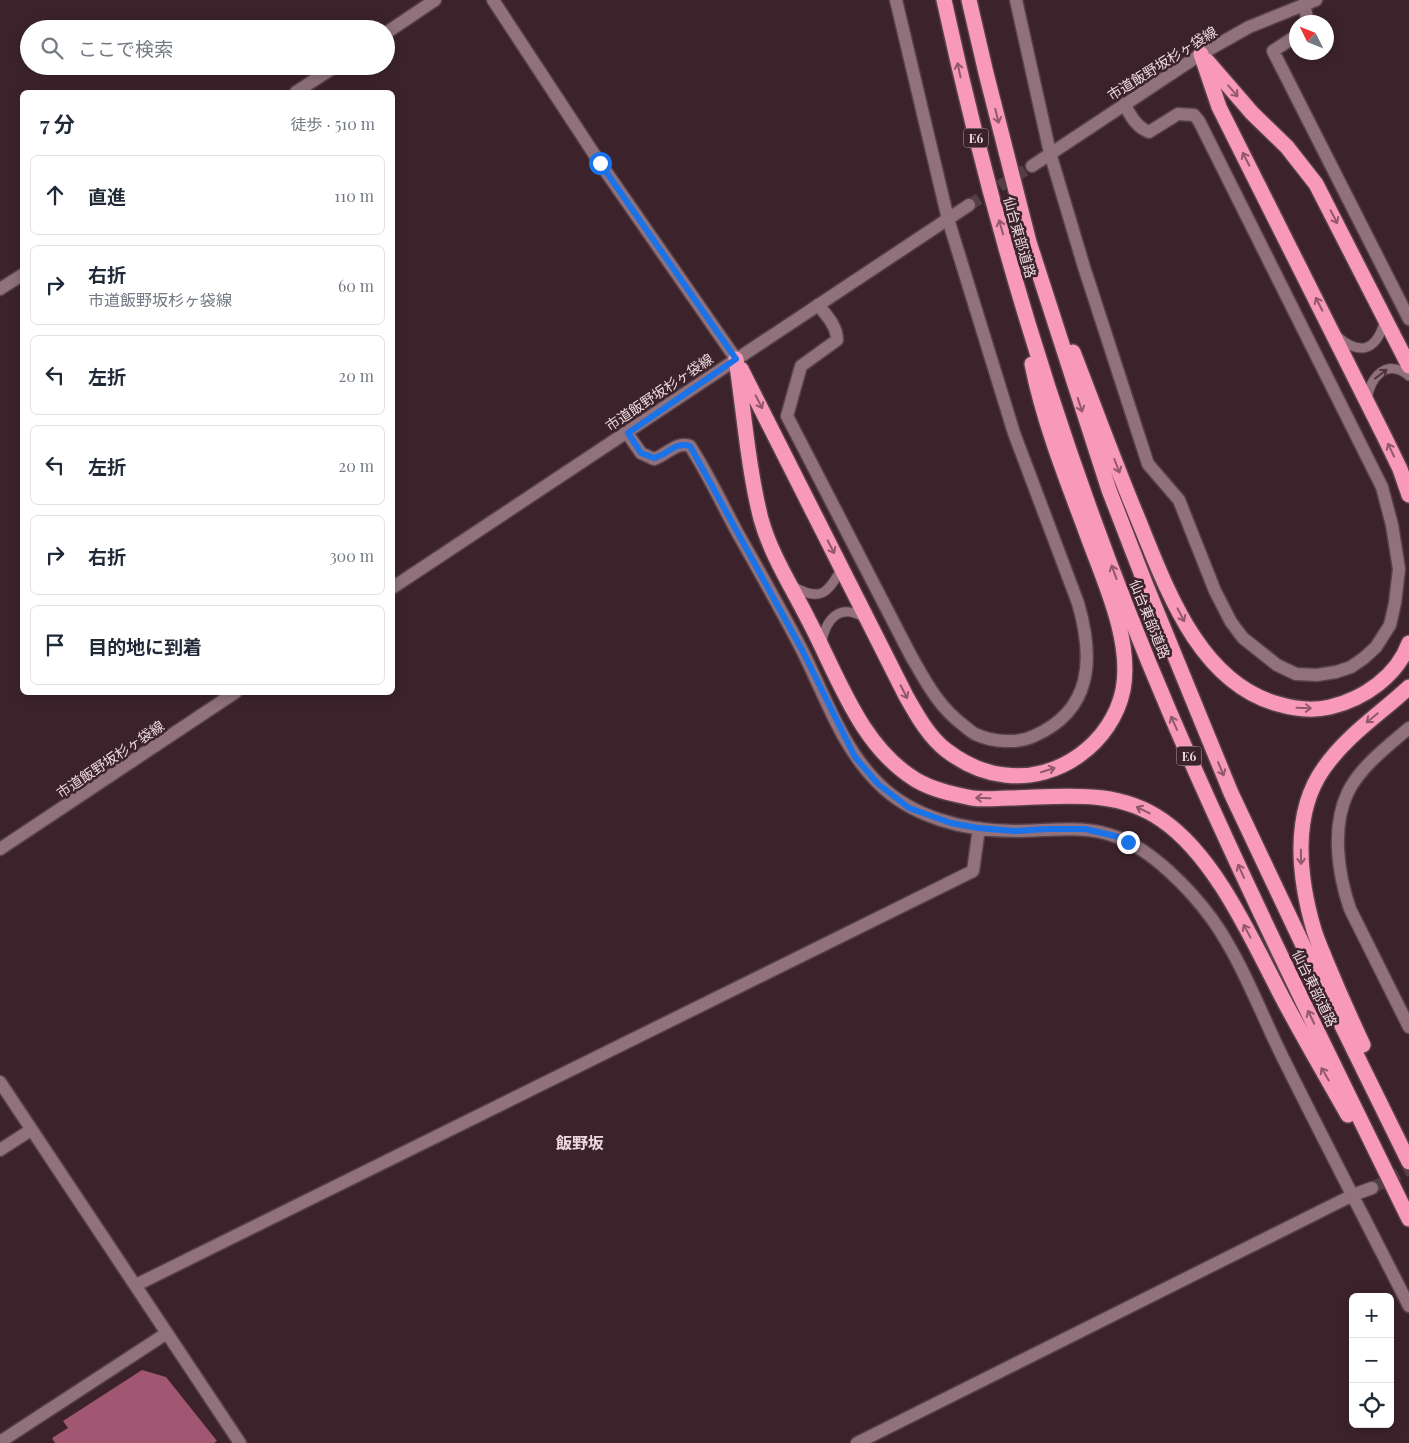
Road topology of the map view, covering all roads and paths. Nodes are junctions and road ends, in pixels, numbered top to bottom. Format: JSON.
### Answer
{"nodes":[{"id":1,"x":435,"y":0,"type":"edge"},
{"id":2,"x":493,"y":0,"type":"edge"},
{"id":3,"x":896,"y":0,"type":"edge"},
{"id":4,"x":944,"y":0,"type":"edge"},
{"id":5,"x":970,"y":0,"type":"edge"},
{"id":6,"x":1016,"y":0,"type":"edge"},
{"id":7,"x":1310,"y":2,"type":"edge"},
{"id":8,"x":1309,"y":15,"type":"edge"},
{"id":9,"x":395,"y":27,"type":"edge"},
{"id":10,"x":1289,"y":41,"type":"edge"},
{"id":11,"x":1201,"y":54,"type":"junction"},
{"id":12,"x":322,"y":75,"type":"edge"},
{"id":13,"x":299,"y":90,"type":"edge"},
{"id":14,"x":1124,"y":104,"type":"junction"},
{"id":15,"x":1050,"y":153,"type":"junction"},
{"id":16,"x":1032,"y":166,"type":"tunnel mouth"},
{"id":17,"x":969,"y":205,"type":"tunnel mouth"},
{"id":18,"x":948,"y":219,"type":"junction"},
{"id":19,"x":1029,"y":242,"type":"junction"},
{"id":20,"x":1014,"y":274,"type":"junction"},
{"id":21,"x":20,"y":275,"type":"edge"},
{"id":22,"x":0,"y":290,"type":"edge"},
{"id":23,"x":818,"y":305,"type":"junction"},
{"id":24,"x":1409,"y":319,"type":"edge"},
{"id":25,"x":1386,"y":320,"type":"junction"},
{"id":26,"x":1334,"y":334,"type":"junction"},
{"id":27,"x":736,"y":359,"type":"junction"},
{"id":28,"x":1409,"y":366,"type":"edge"},
{"id":29,"x":1409,"y":376,"type":"edge"},
{"id":30,"x":1367,"y":401,"type":"junction"},
{"id":31,"x":628,"y":433,"type":"junction"},
{"id":32,"x":1409,"y":495,"type":"edge"},
{"id":33,"x":842,"y":568,"type":"junction"},
{"id":34,"x":395,"y":586,"type":"edge"},
{"id":35,"x":792,"y":586,"type":"junction"},
{"id":36,"x":869,"y":621,"type":"junction"},
{"id":37,"x":1409,"y":643,"type":"edge"},
{"id":38,"x":821,"y":644,"type":"junction"},
{"id":39,"x":1409,"y":687,"type":"edge"},
{"id":40,"x":232,"y":695,"type":"edge"},
{"id":41,"x":1409,"y":728,"type":"edge"},
{"id":42,"x":978,"y":828,"type":"junction"},
{"id":43,"x":0,"y":850,"type":"edge"},
{"id":44,"x":1409,"y":1027,"type":"edge"},
{"id":45,"x":0,"y":1082,"type":"edge"},
{"id":46,"x":32,"y":1130,"type":"junction"},
{"id":47,"x":0,"y":1150,"type":"edge"},
{"id":48,"x":1409,"y":1152,"type":"edge"},
{"id":49,"x":1409,"y":1162,"type":"edge"},
{"id":50,"x":1372,"y":1188,"type":"tunnel mouth"},
{"id":51,"x":1353,"y":1195,"type":"junction"},
{"id":52,"x":1409,"y":1218,"type":"edge"},
{"id":53,"x":1409,"y":1223,"type":"edge"},
{"id":54,"x":136,"y":1285,"type":"junction"},
{"id":55,"x":1409,"y":1306,"type":"edge"},
{"id":56,"x":167,"y":1333,"type":"junction"},
{"id":57,"x":0,"y":1442,"type":"edge"},
{"id":58,"x":240,"y":1443,"type":"edge"},
{"id":59,"x":857,"y":1443,"type":"edge"}],
"edges":[{"from":1,"to":9,"type":"street"},
{"from":2,"to":27,"type":"street"},
{"from":3,"to":18,"type":"street"},
{"from":20,"to":4,"type":"highway","name":"仙台東部道路","number":"E6","one_way":true},
{"from":5,"to":19,"type":"highway","name":"仙台東部道路","number":"E6","one_way":true},
{"from":6,"to":15,"type":"street"},
{"from":7,"to":8,"type":"street"},
{"from":7,"to":11,"type":"street","name":"市道飯野坂杉ヶ袋線"},
{"from":10,"to":24,"type":"street"},
{"from":11,"to":14,"type":"street","name":"市道飯野坂杉ヶ袋線"},
{"from":11,"to":25,"type":"highway","one_way":true},
{"from":26,"to":11,"type":"highway","one_way":true},
{"from":12,"to":13,"type":"street"},
{"from":14,"to":15,"type":"street","name":"市道飯野坂杉ヶ袋線"},
{"from":14,"to":15,"type":"street"},
{"from":15,"to":16,"type":"street","name":"市道飯野坂杉ヶ袋線"},
{"from":17,"to":18,"type":"street","name":"市道飯野坂杉ヶ袋線"},
{"from":18,"to":23,"type":"street","name":"市道飯野坂杉ヶ袋線"},
{"from":18,"to":23,"type":"street"},
{"from":19,"to":37,"type":"highway","one_way":true},
{"from":19,"to":49,"type":"highway","name":"仙台東部道路","number":"E6","one_way":true},
{"from":36,"to":20,"type":"highway","one_way":true},
{"from":52,"to":20,"type":"highway","name":"仙台東部道路","number":"E6","one_way":true},
{"from":21,"to":22,"type":"street"},
{"from":23,"to":27,"type":"street","name":"市道飯野坂杉ヶ袋線"},
{"from":25,"to":26,"type":"lane"},
{"from":25,"to":28,"type":"highway"},
{"from":26,"to":30,"type":"highway"},
{"from":27,"to":31,"type":"street","name":"市道飯野坂杉ヶ袋線"},
{"from":27,"to":33,"type":"highway","one_way":true},
{"from":27,"to":35,"type":"highway"},
{"from":30,"to":29,"type":"lane","one_way":true},
{"from":32,"to":30,"type":"highway","one_way":true},
{"from":31,"to":34,"type":"street","name":"市道飯野坂杉ヶ袋線"},
{"from":31,"to":42,"type":"street"},
{"from":33,"to":35,"type":"lane"},
{"from":33,"to":36,"type":"highway"},
{"from":35,"to":38,"type":"highway"},
{"from":36,"to":38,"type":"lane"},
{"from":53,"to":38,"type":"highway","one_way":true},
{"from":39,"to":48,"type":"highway","one_way":true},
{"from":40,"to":43,"type":"street","name":"市道飯野坂杉ヶ袋線"},
{"from":41,"to":44,"type":"street"},
{"from":42,"to":51,"type":"street"},
{"from":42,"to":54,"type":"street"},
{"from":45,"to":46,"type":"street"},
{"from":46,"to":47,"type":"street"},
{"from":46,"to":54,"type":"street"},
{"from":50,"to":51,"type":"street"},
{"from":51,"to":55,"type":"street"},
{"from":51,"to":59,"type":"street"},
{"from":54,"to":56,"type":"street"},
{"from":56,"to":57,"type":"street"},
{"from":56,"to":58,"type":"street"}]}
